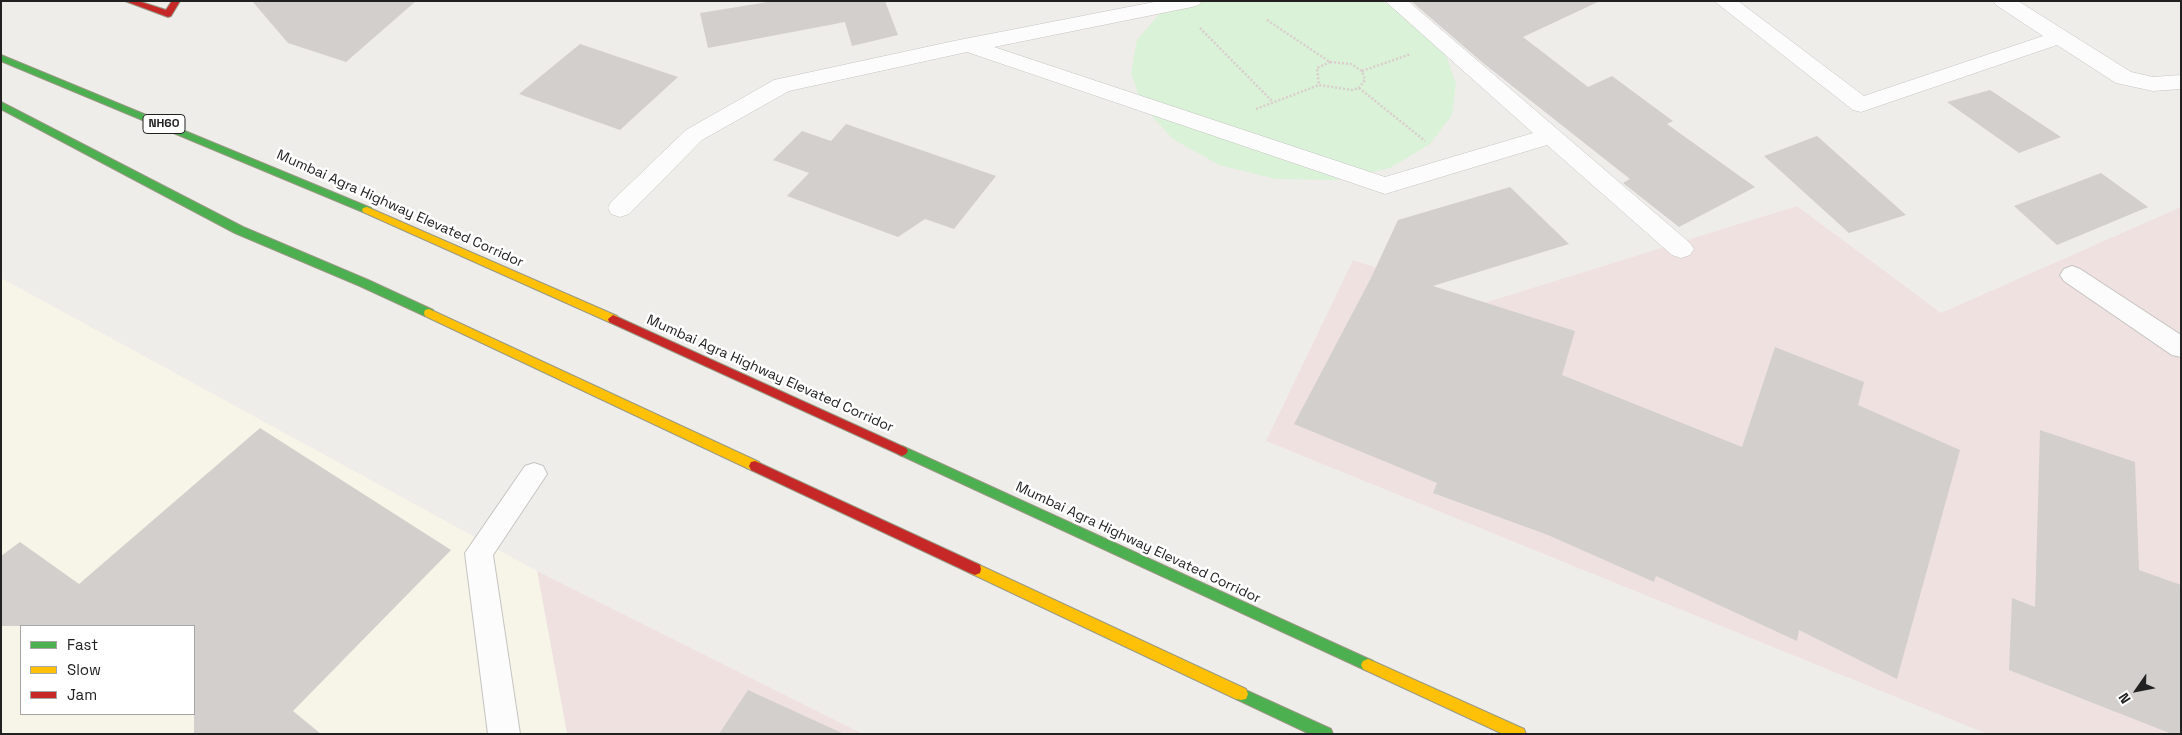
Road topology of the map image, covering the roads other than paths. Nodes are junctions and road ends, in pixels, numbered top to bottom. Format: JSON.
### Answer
{"nodes":[{"id":1,"x":129,"y":1,"type":"edge"},
{"id":2,"x":176,"y":1,"type":"edge"},
{"id":3,"x":1395,"y":1,"type":"edge"},
{"id":4,"x":1724,"y":1,"type":"edge"},
{"id":5,"x":2003,"y":1,"type":"edge"},
{"id":6,"x":1184,"y":3,"type":"edge"},
{"id":7,"x":2060,"y":37,"type":"junction"},
{"id":8,"x":968,"y":45,"type":"junction"},
{"id":9,"x":1,"y":58,"type":"edge"},
{"id":10,"x":2181,"y":82,"type":"edge"},
{"id":11,"x":1,"y":105,"type":"edge"},
{"id":12,"x":1551,"y":136,"type":"junction"},
{"id":13,"x":620,"y":208,"type":"dead end"},
{"id":14,"x":1681,"y":249,"type":"dead end"},
{"id":15,"x":2072,"y":275,"type":"dead end"},
{"id":16,"x":2181,"y":348,"type":"edge"},
{"id":17,"x":534,"y":474,"type":"dead end"},
{"id":18,"x":504,"y":734,"type":"edge"},
{"id":19,"x":1326,"y":734,"type":"edge"},
{"id":20,"x":1519,"y":734,"type":"edge"}],
"edges":[{"from":1,"to":2,"type":"main road"},
{"from":3,"to":12,"type":"street"},
{"from":4,"to":7,"type":"street"},
{"from":5,"to":7,"type":"street"},
{"from":6,"to":8,"type":"street"},
{"from":7,"to":10,"type":"street"},
{"from":8,"to":12,"type":"street"},
{"from":8,"to":13,"type":"street"},
{"from":9,"to":20,"type":"main road","name":"Mumbai Agra Highway Elevated Corridor","number":"NH60"},
{"from":11,"to":19,"type":"main road"},
{"from":12,"to":14,"type":"street"},
{"from":15,"to":16,"type":"lane"},
{"from":17,"to":18,"type":"lane"}]}
